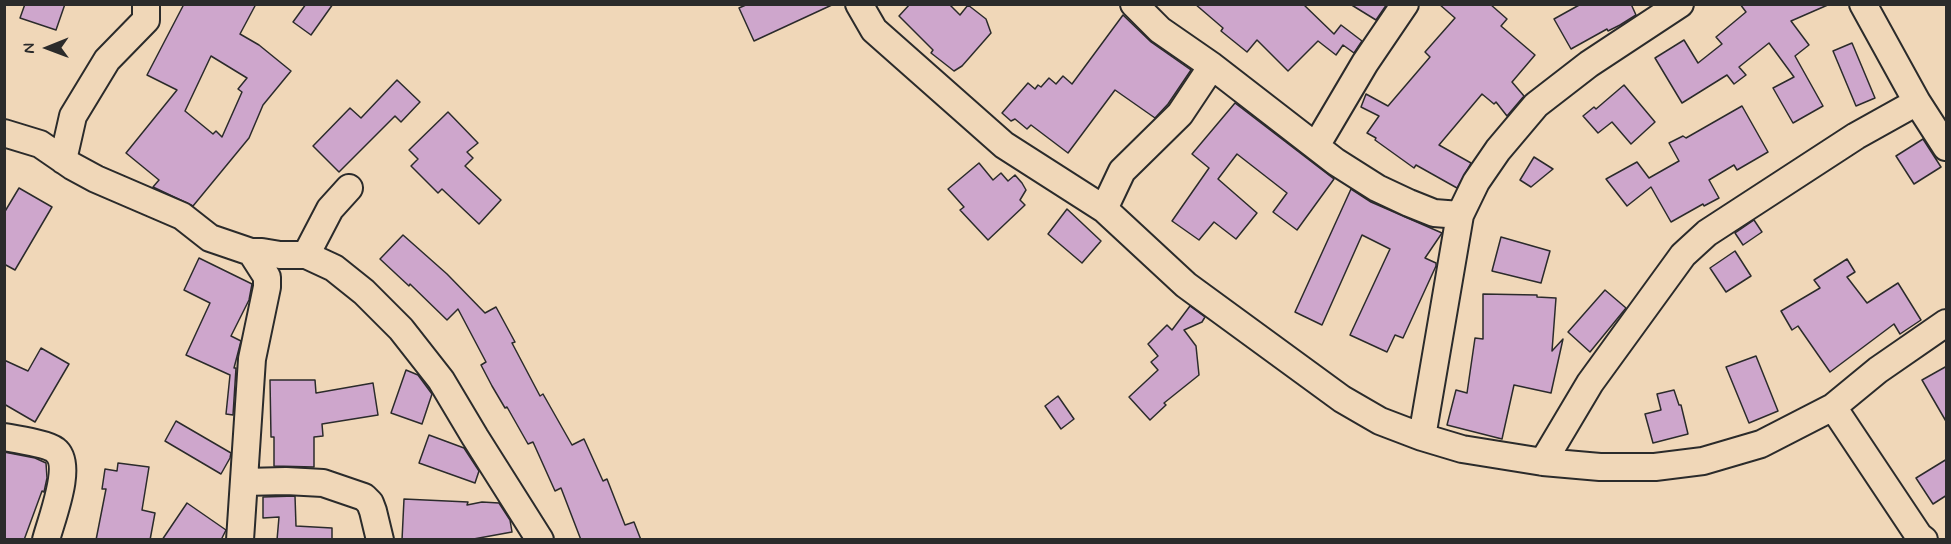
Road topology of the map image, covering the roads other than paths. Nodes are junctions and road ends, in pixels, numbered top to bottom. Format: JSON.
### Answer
{"nodes":[{"id":1,"x":146,"y":4,"type":"edge"},
{"id":2,"x":859,"y":4,"type":"edge"},
{"id":3,"x":1134,"y":4,"type":"edge"},
{"id":4,"x":1405,"y":4,"type":"edge"},
{"id":5,"x":1863,"y":4,"type":"edge"},
{"id":6,"x":1668,"y":8,"type":"edge"},
{"id":7,"x":1212,"y":66,"type":"junction"},
{"id":8,"x":1917,"y":102,"type":"junction"},
{"id":9,"x":4,"y":132,"type":"edge"},
{"id":10,"x":1316,"y":146,"type":"junction"},
{"id":11,"x":1947,"y":147,"type":"edge"},
{"id":12,"x":63,"y":160,"type":"junction"},
{"id":13,"x":349,"y":188,"type":"dead end"},
{"id":14,"x":1104,"y":209,"type":"junction"},
{"id":15,"x":1460,"y":215,"type":"junction"},
{"id":16,"x":306,"y":255,"type":"junction"},
{"id":17,"x":273,"y":266,"type":"junction"},
{"id":18,"x":1947,"y":323,"type":"edge"},
{"id":19,"x":1833,"y":407,"type":"junction"},
{"id":20,"x":4,"y":437,"type":"edge"},
{"id":21,"x":1422,"y":437,"type":"junction"},
{"id":22,"x":1543,"y":462,"type":"junction"},
{"id":23,"x":244,"y":482,"type":"junction"},
{"id":24,"x":1947,"y":536,"type":"edge"},
{"id":25,"x":46,"y":540,"type":"edge"},
{"id":26,"x":240,"y":540,"type":"edge"},
{"id":27,"x":380,"y":540,"type":"edge"},
{"id":28,"x":540,"y":540,"type":"edge"},
{"id":29,"x":1924,"y":540,"type":"edge"},
{"id":30,"x":1939,"y":540,"type":"edge"}],
"edges":[{"from":1,"to":12,"type":"street"},
{"from":2,"to":14,"type":"street"},
{"from":3,"to":7,"type":"street"},
{"from":4,"to":10,"type":"street"},
{"from":5,"to":8,"type":"street"},
{"from":6,"to":15,"type":"street"},
{"from":7,"to":10,"type":"street"},
{"from":7,"to":14,"type":"street"},
{"from":8,"to":11,"type":"street"},
{"from":8,"to":22,"type":"street"},
{"from":9,"to":12,"type":"street"},
{"from":10,"to":15,"type":"street"},
{"from":12,"to":17,"type":"street"},
{"from":13,"to":16,"type":"street"},
{"from":14,"to":21,"type":"street"},
{"from":15,"to":21,"type":"street"},
{"from":16,"to":17,"type":"street"},
{"from":16,"to":28,"type":"street"},
{"from":17,"to":23,"type":"street"},
{"from":18,"to":19,"type":"street"},
{"from":19,"to":22,"type":"street"},
{"from":19,"to":29,"type":"street"},
{"from":20,"to":25,"type":"street"},
{"from":21,"to":22,"type":"street"},
{"from":23,"to":26,"type":"street"},
{"from":23,"to":27,"type":"street"},
{"from":24,"to":30,"type":"street"}]}
